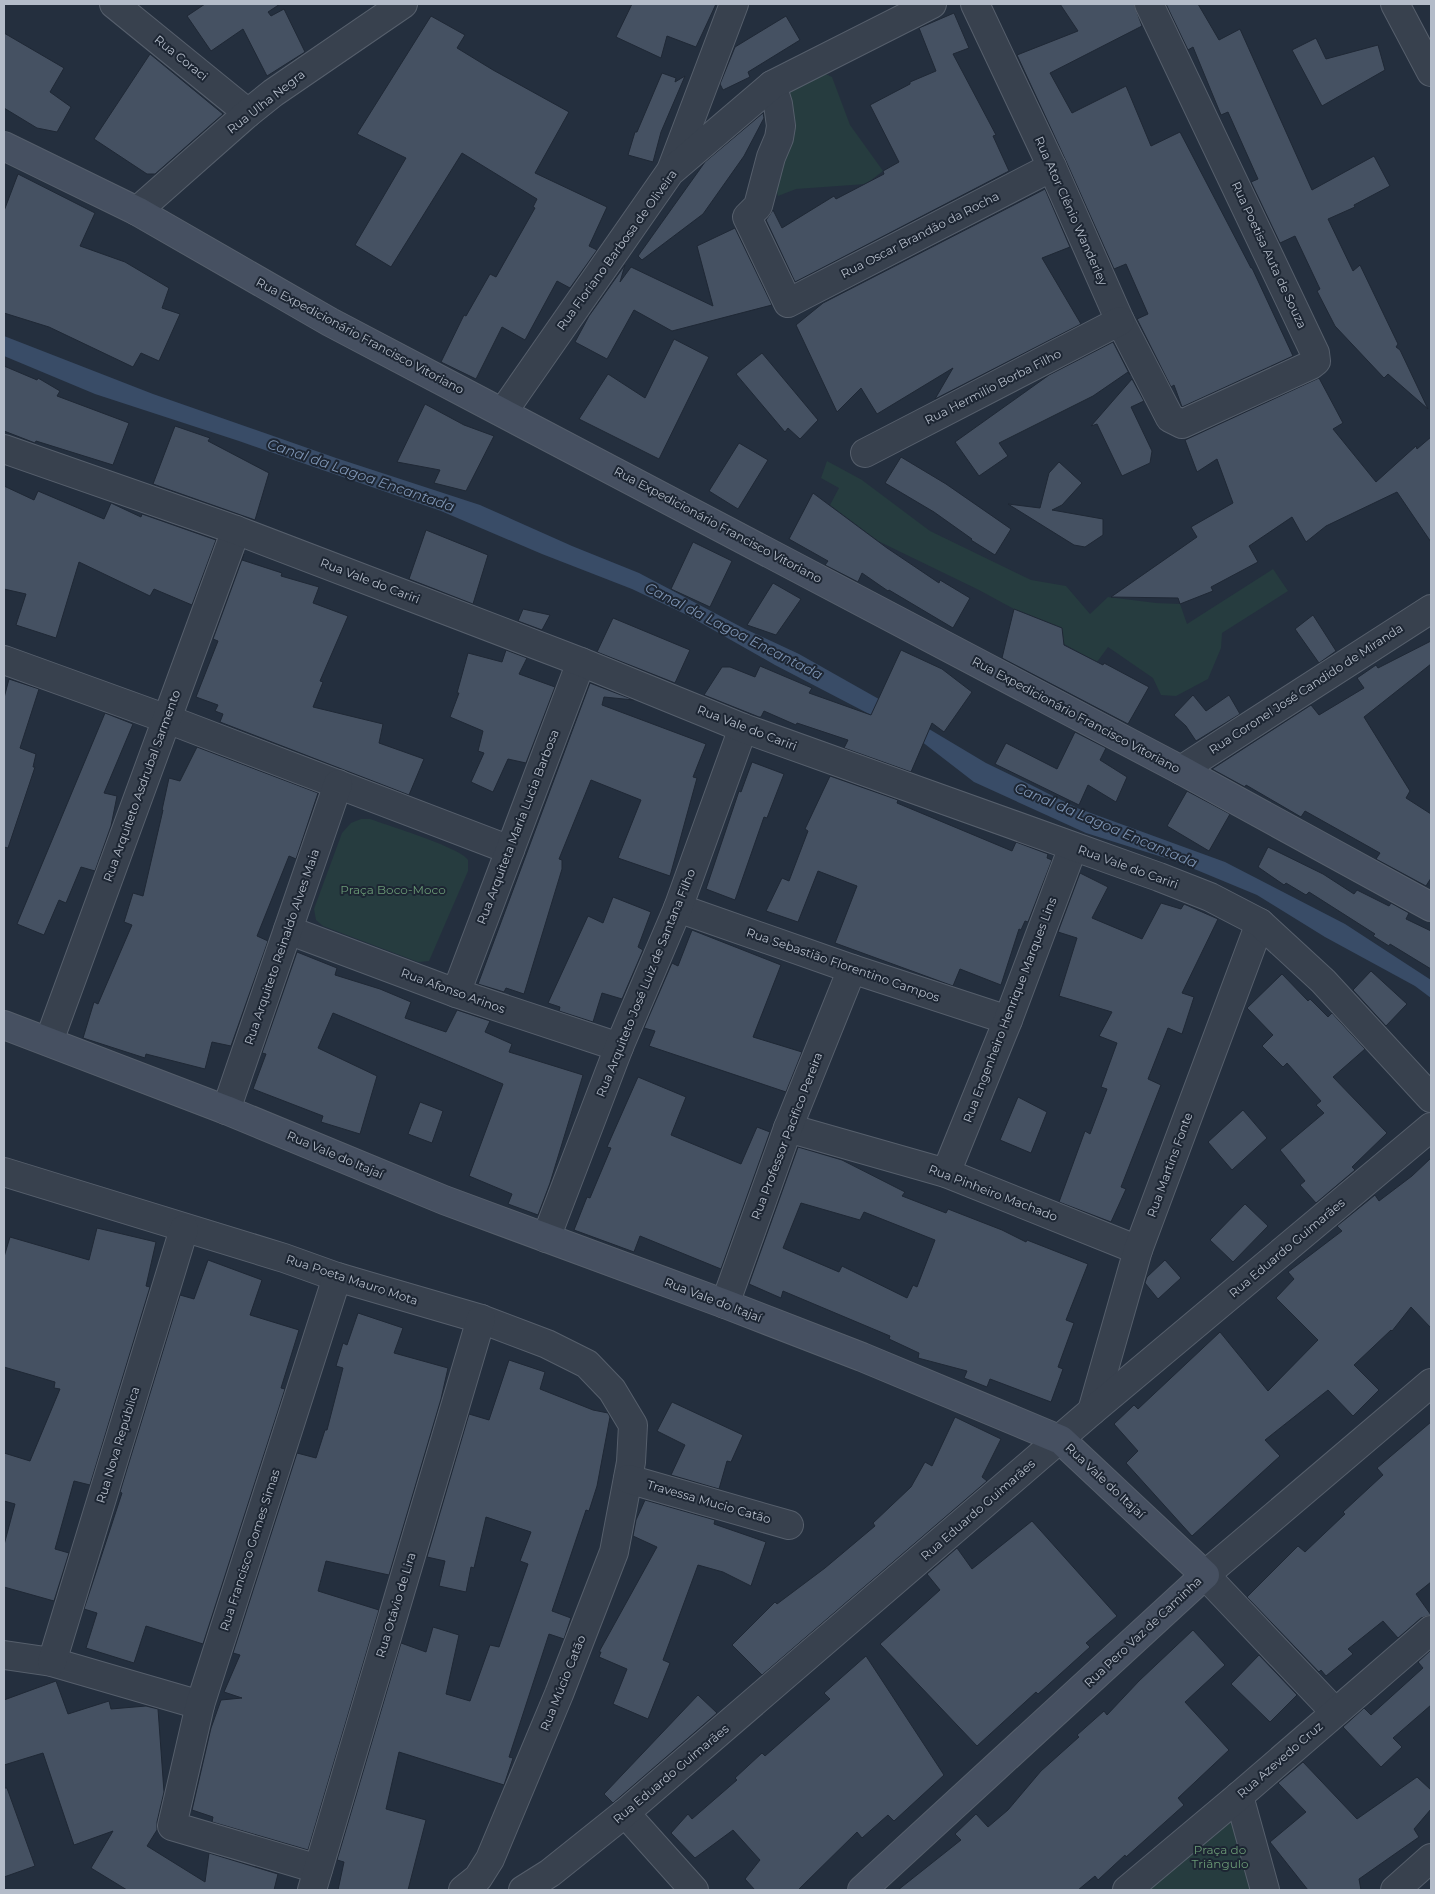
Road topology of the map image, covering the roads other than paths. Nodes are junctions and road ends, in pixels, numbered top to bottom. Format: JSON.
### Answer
{"nodes":[{"id":1,"x":114,"y":4,"type":"edge"},
{"id":2,"x":402,"y":4,"type":"edge"},
{"id":3,"x":734,"y":4,"type":"edge"},
{"id":4,"x":932,"y":4,"type":"edge"},
{"id":5,"x":975,"y":4,"type":"edge"},
{"id":6,"x":1149,"y":4,"type":"edge"},
{"id":7,"x":1395,"y":4,"type":"edge"},
{"id":8,"x":1431,"y":72,"type":"edge"},
{"id":9,"x":772,"y":85,"type":"junction"},
{"id":10,"x":248,"y":113,"type":"junction"},
{"id":11,"x":4,"y":146,"type":"edge"},
{"id":12,"x":1052,"y":167,"type":"junction"},
{"id":13,"x":670,"y":172,"type":"junction"},
{"id":14,"x":137,"y":211,"type":"junction"},
{"id":15,"x":1120,"y":321,"type":"junction"},
{"id":16,"x":503,"y":412,"type":"junction"},
{"id":17,"x":1170,"y":418,"type":"joint"},
{"id":18,"x":4,"y":449,"type":"edge"},
{"id":19,"x":865,"y":453,"type":"dead end"},
{"id":20,"x":236,"y":530,"type":"junction"},
{"id":21,"x":1431,"y":609,"type":"edge"},
{"id":22,"x":4,"y":660,"type":"edge"},
{"id":23,"x":581,"y":662,"type":"junction"},
{"id":24,"x":167,"y":719,"type":"junction"},
{"id":25,"x":743,"y":728,"type":"junction"},
{"id":26,"x":1181,"y":770,"type":"junction"},
{"id":27,"x":338,"y":784,"type":"junction"},
{"id":28,"x":1073,"y":847,"type":"junction"},
{"id":29,"x":510,"y":850,"type":"junction"},
{"id":30,"x":1431,"y":907,"type":"edge"},
{"id":31,"x":678,"y":908,"type":"junction"},
{"id":32,"x":1260,"y":922,"type":"junction"},
{"id":33,"x":288,"y":930,"type":"junction"},
{"id":34,"x":852,"y":969,"type":"junction"},
{"id":35,"x":456,"y":993,"type":"junction"},
{"id":36,"x":1008,"y":1020,"type":"junction"},
{"id":37,"x":4,"y":1025,"type":"edge"},
{"id":38,"x":49,"y":1042,"type":"junction"},
{"id":39,"x":619,"y":1047,"type":"junction"},
{"id":40,"x":1431,"y":1098,"type":"edge"},
{"id":41,"x":226,"y":1110,"type":"junction"},
{"id":42,"x":1431,"y":1127,"type":"edge"},
{"id":43,"x":788,"y":1128,"type":"junction"},
{"id":44,"x":4,"y":1172,"type":"edge"},
{"id":45,"x":946,"y":1173,"type":"junction"},
{"id":46,"x":184,"y":1228,"type":"junction"},
{"id":47,"x":546,"y":1238,"type":"junction"},
{"id":48,"x":1138,"y":1250,"type":"junction"},
{"id":49,"x":338,"y":1278,"type":"junction"},
{"id":50,"x":725,"y":1304,"type":"junction"},
{"id":51,"x":481,"y":1319,"type":"junction"},
{"id":52,"x":1431,"y":1382,"type":"edge"},
{"id":53,"x":1092,"y":1411,"type":"junction"},
{"id":54,"x":1061,"y":1440,"type":"junction"},
{"id":55,"x":630,"y":1471,"type":"junction"},
{"id":56,"x":789,"y":1525,"type":"dead end"},
{"id":57,"x":1206,"y":1574,"type":"junction"},
{"id":58,"x":1431,"y":1630,"type":"edge"},
{"id":59,"x":4,"y":1655,"type":"edge"},
{"id":60,"x":52,"y":1662,"type":"junction"},
{"id":61,"x":200,"y":1705,"type":"junction"},
{"id":62,"x":1335,"y":1712,"type":"junction"},
{"id":63,"x":1239,"y":1796,"type":"junction"},
{"id":64,"x":625,"y":1813,"type":"junction"},
{"id":65,"x":1431,"y":1858,"type":"edge"},
{"id":66,"x":315,"y":1879,"type":"edge"},
{"id":67,"x":463,"y":1890,"type":"edge"},
{"id":68,"x":523,"y":1890,"type":"edge"},
{"id":69,"x":694,"y":1890,"type":"edge"},
{"id":70,"x":862,"y":1890,"type":"edge"},
{"id":71,"x":1127,"y":1890,"type":"edge"},
{"id":72,"x":1265,"y":1890,"type":"edge"},
{"id":73,"x":1395,"y":1890,"type":"edge"}],
"edges":[{"from":1,"to":10,"type":"street","name":"Rua Coraci"},
{"from":2,"to":10,"type":"street","name":"Rua Ulha Negra"},
{"from":3,"to":13,"type":"street"},
{"from":4,"to":9,"type":"street","name":"Rua Floriano Barbosa de Oliveira"},
{"from":5,"to":12,"type":"street","name":"Rua Ator Clênio Wanderley"},
{"from":6,"to":17,"type":"street","name":"Rua Poetisa Auta de Souza"},
{"from":7,"to":8,"type":"street"},
{"from":9,"to":12,"type":"street","name":"Rua Oscar Brandão da Rocha"},
{"from":9,"to":13,"type":"street","name":"Rua Floriano Barbosa de Oliveira"},
{"from":10,"to":14,"type":"street","name":"Rua Ulha Negra"},
{"from":11,"to":14,"type":"main road","name":"Rua Expedicionário Francisco Vitoriano"},
{"from":12,"to":15,"type":"street","name":"Rua Ator Clênio Wanderley"},
{"from":13,"to":16,"type":"street","name":"Rua Floriano Barbosa de Oliveira"},
{"from":14,"to":16,"type":"main road","name":"Rua Expedicionário Francisco Vitoriano"},
{"from":15,"to":17,"type":"street","name":"Rua Ator Clênio Wanderley"},
{"from":15,"to":19,"type":"street","name":"Rua Hermilio Borba Filho"},
{"from":16,"to":26,"type":"main road","name":"Rua Expedicionário Francisco Vitoriano"},
{"from":18,"to":20,"type":"street","name":"Rua Vale do Cariri"},
{"from":20,"to":23,"type":"street","name":"Rua Vale do Cariri"},
{"from":20,"to":24,"type":"street","name":"Rua Arquiteto Asdrubal Sarmento"},
{"from":21,"to":26,"type":"street","name":"Rua Coronel José Candido de Miranda"},
{"from":22,"to":24,"type":"street"},
{"from":23,"to":25,"type":"street","name":"Rua Vale do Cariri"},
{"from":23,"to":29,"type":"street","name":"Rua Arquiteta Maria Lucia Barbosa"},
{"from":24,"to":27,"type":"street"},
{"from":24,"to":38,"type":"street","name":"Rua Arquiteto Asdrubal Sarmento"},
{"from":25,"to":28,"type":"street","name":"Rua Vale do Cariri"},
{"from":25,"to":31,"type":"street","name":"Rua Arquiteto José Luiz de Santana Filho"},
{"from":26,"to":30,"type":"main road","name":"Rua Expedicionário Francisco Vitoriano"},
{"from":27,"to":29,"type":"street"},
{"from":27,"to":33,"type":"street","name":"Rua Arquiteto Reinaldo Alves Maia"},
{"from":28,"to":32,"type":"street","name":"Rua Vale do Cariri"},
{"from":28,"to":36,"type":"street","name":"Rua Engenheiro Henrique Marques Lins"},
{"from":29,"to":35,"type":"street","name":"Rua Arquiteta Maria Lucia Barbosa"},
{"from":31,"to":34,"type":"street","name":"Rua Sebastião Florentino Campos"},
{"from":31,"to":39,"type":"street","name":"Rua Arquiteto José Luiz de Santana Filho"},
{"from":32,"to":40,"type":"street","name":"Rua Vale do Cariri"},
{"from":32,"to":48,"type":"street","name":"Rua Martins Fonte"},
{"from":33,"to":35,"type":"street","name":"Rua Afonso Arinos"},
{"from":33,"to":41,"type":"street","name":"Rua Arquiteto Reinaldo Alves Maia"},
{"from":34,"to":36,"type":"street","name":"Rua Sebastião Florentino Campos"},
{"from":34,"to":43,"type":"street","name":"Rua Professor Pacifico Pereira"},
{"from":35,"to":39,"type":"street","name":"Rua Afonso Arinos"},
{"from":36,"to":45,"type":"street","name":"Rua Engenheiro Henrique Marques Lins"},
{"from":37,"to":38,"type":"main road","name":"Rua Vale do Itajaí"},
{"from":38,"to":41,"type":"main road","name":"Rua Vale do Itajaí"},
{"from":39,"to":47,"type":"street","name":"Rua Arquiteto José Luiz de Santana Filho"},
{"from":41,"to":47,"type":"main road","name":"Rua Vale do Itajaí"},
{"from":42,"to":53,"type":"street","name":"Rua Eduardo Guimarães"},
{"from":43,"to":45,"type":"street","name":"Rua Pinheiro Machado"},
{"from":43,"to":50,"type":"street","name":"Rua Professor Pacifico Pereira"},
{"from":44,"to":46,"type":"street","name":"Rua Poeta Mauro Mota"},
{"from":45,"to":48,"type":"street","name":"Rua Pinheiro Machado"},
{"from":46,"to":49,"type":"street","name":"Rua Poeta Mauro Mota"},
{"from":46,"to":60,"type":"street","name":"Rua Nova República"},
{"from":47,"to":50,"type":"main road","name":"Rua Vale do Itajaí"},
{"from":48,"to":53,"type":"street","name":"Rua Martins Fonte"},
{"from":49,"to":51,"type":"street","name":"Rua Poeta Mauro Mota"},
{"from":49,"to":61,"type":"street","name":"Rua Francisco Gomes Simas"},
{"from":50,"to":54,"type":"main road","name":"Rua Vale do Itajaí"},
{"from":51,"to":55,"type":"street","name":"Rua Poeta Mauro Mota"},
{"from":51,"to":66,"type":"street","name":"Rua Otávio de Lira"},
{"from":52,"to":57,"type":"street","name":"Rua Pero Vaz de Caminha"},
{"from":53,"to":54,"type":"street","name":"Rua Eduardo Guimarães"},
{"from":54,"to":57,"type":"main road","name":"Rua Vale do Itajaí"},
{"from":54,"to":64,"type":"street","name":"Rua Eduardo Guimarães"},
{"from":55,"to":56,"type":"street","name":"Travessa Mucio Catão"},
{"from":55,"to":67,"type":"street","name":"Rua Múcio Catão"},
{"from":57,"to":62,"type":"street","name":"Rua Vale do Itajaí"},
{"from":57,"to":70,"type":"main road","name":"Rua Pero Vaz de Caminha"},
{"from":58,"to":62,"type":"street","name":"Rua Azevedo Cruz"},
{"from":59,"to":60,"type":"street"},
{"from":60,"to":61,"type":"street"},
{"from":61,"to":66,"type":"street","name":"Rua Francisco Gomes Simas"},
{"from":62,"to":63,"type":"street","name":"Rua Azevedo Cruz"},
{"from":63,"to":71,"type":"street","name":"Rua Azevedo Cruz"},
{"from":63,"to":72,"type":"street"},
{"from":64,"to":68,"type":"street","name":"Rua Eduardo Guimarães"},
{"from":64,"to":69,"type":"street"},
{"from":65,"to":73,"type":"street"}]}
